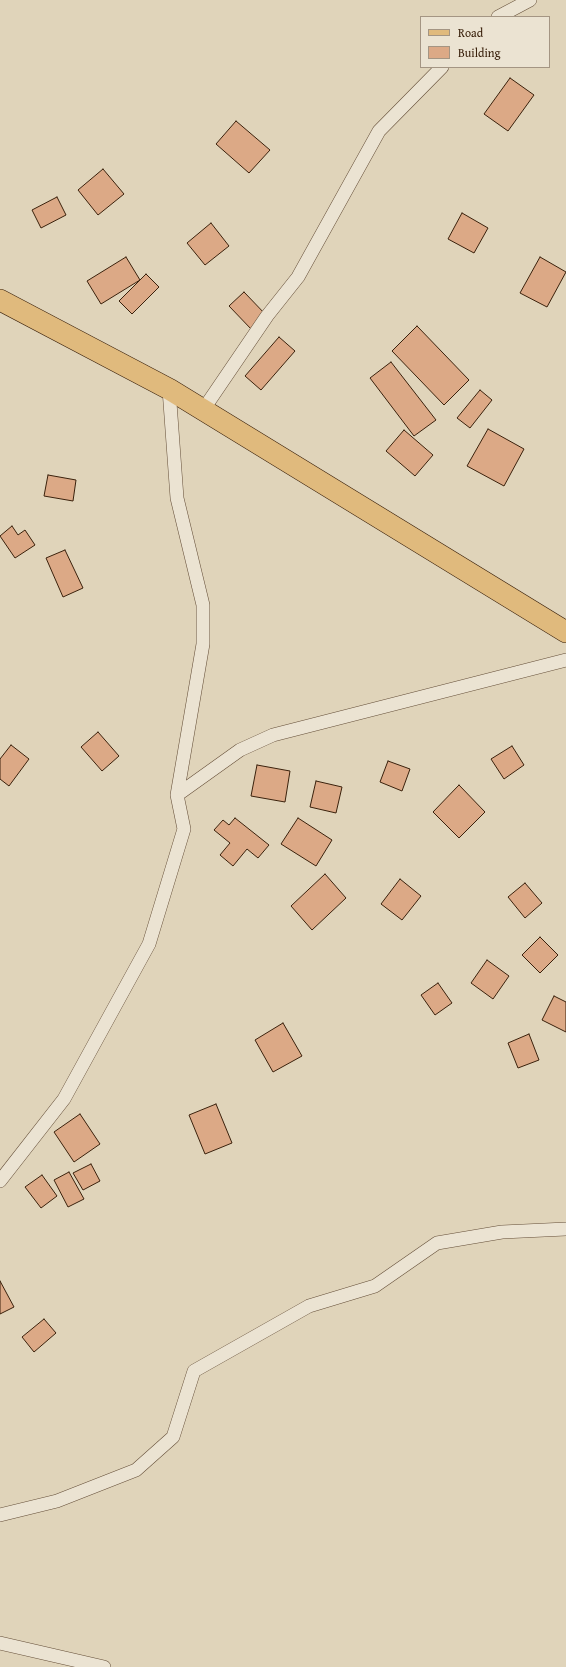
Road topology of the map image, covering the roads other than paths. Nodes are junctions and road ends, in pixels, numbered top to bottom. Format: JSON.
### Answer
{"nodes":[{"id":1,"x":530,"y":0,"type":"edge"},
{"id":2,"x":500,"y":16,"type":"edge"},
{"id":3,"x":441,"y":68,"type":"edge"},
{"id":4,"x":0,"y":300,"type":"edge"},
{"id":5,"x":169,"y":389,"type":"junction"},
{"id":6,"x":203,"y":410,"type":"junction"},
{"id":7,"x":566,"y":632,"type":"edge"},
{"id":8,"x":566,"y":660,"type":"edge"},
{"id":9,"x":177,"y":795,"type":"junction"},
{"id":10,"x":0,"y":1181,"type":"edge"},
{"id":11,"x":566,"y":1229,"type":"edge"},
{"id":12,"x":0,"y":1515,"type":"edge"},
{"id":13,"x":0,"y":1643,"type":"edge"},
{"id":14,"x":104,"y":1667,"type":"edge"}],
"edges":[{"from":1,"to":2,"type":"street"},
{"from":3,"to":6,"type":"street"},
{"from":4,"to":5,"type":"main road"},
{"from":5,"to":6,"type":"main road"},
{"from":5,"to":9,"type":"street"},
{"from":6,"to":7,"type":"main road"},
{"from":8,"to":9,"type":"street"},
{"from":9,"to":10,"type":"street"},
{"from":11,"to":12,"type":"street"},
{"from":13,"to":14,"type":"street"}]}
